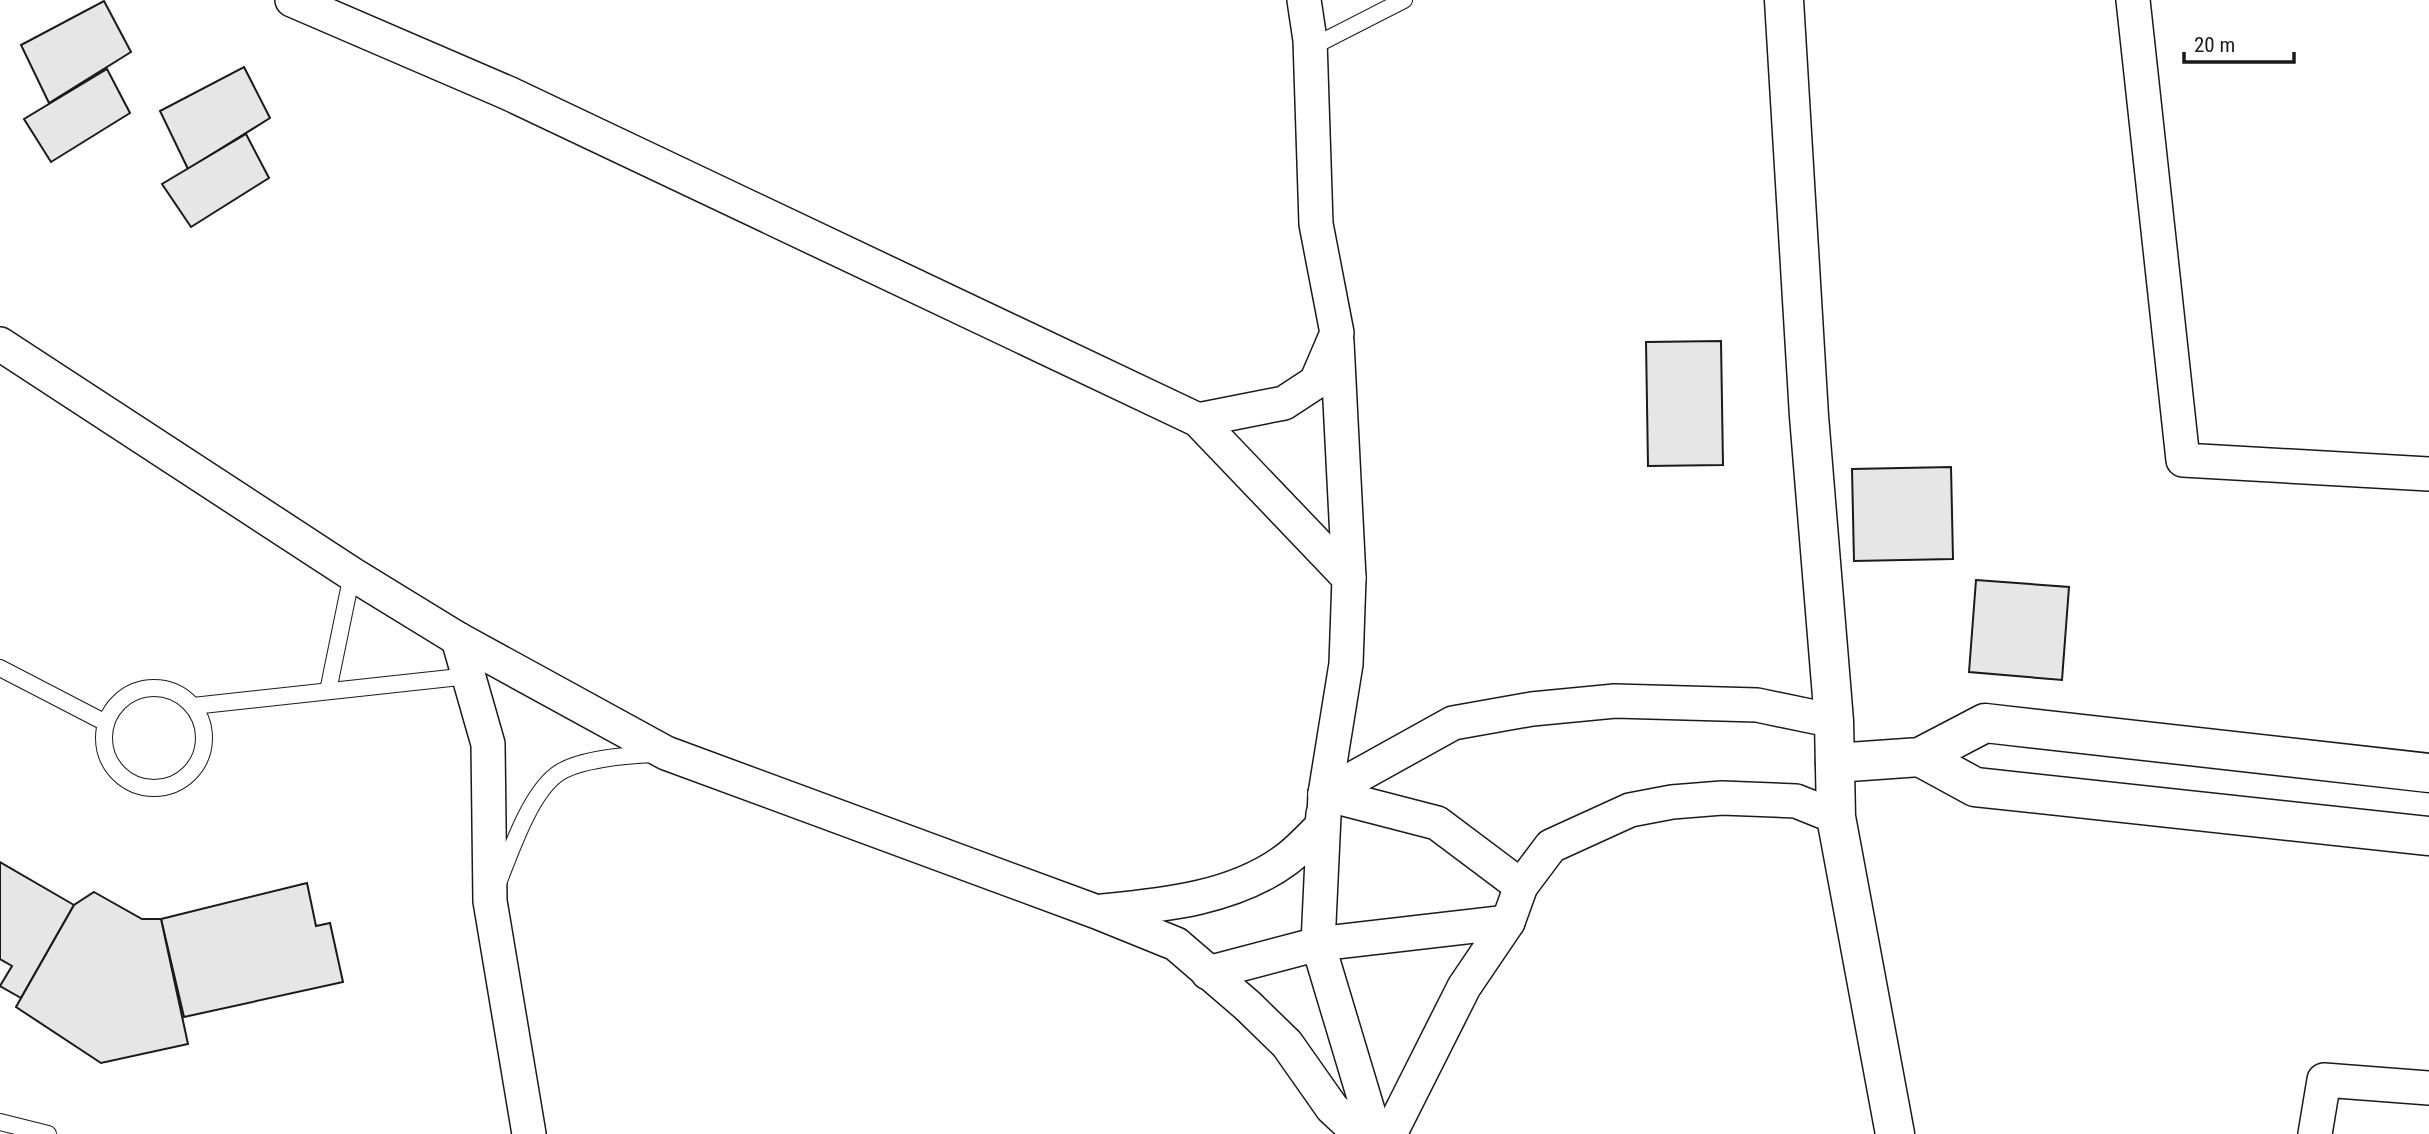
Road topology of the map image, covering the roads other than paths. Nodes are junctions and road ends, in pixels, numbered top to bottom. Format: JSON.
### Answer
{"nodes":[{"id":1,"x":292,"y":0,"type":"edge"},
{"id":2,"x":1304,"y":0,"type":"edge"},
{"id":3,"x":1404,"y":0,"type":"edge"},
{"id":4,"x":1784,"y":0,"type":"edge"},
{"id":5,"x":2133,"y":0,"type":"edge"},
{"id":6,"x":1310,"y":48,"type":"junction"},
{"id":7,"x":1337,"y":333,"type":"junction"},
{"id":8,"x":0,"y":344,"type":"edge"},
{"id":9,"x":1198,"y":420,"type":"junction"},
{"id":10,"x":2429,"y":474,"type":"edge"},
{"id":11,"x":352,"y":574,"type":"junction"},
{"id":12,"x":1349,"y":578,"type":"junction"},
{"id":13,"x":458,"y":639,"type":"junction"},
{"id":14,"x":0,"y":668,"type":"edge"},
{"id":15,"x":469,"y":676,"type":"junction"},
{"id":16,"x":328,"y":691,"type":"junction"},
{"id":17,"x":193,"y":706,"type":"junction"},
{"id":18,"x":1834,"y":721,"type":"junction"},
{"id":19,"x":106,"y":723,"type":"junction"},
{"id":20,"x":666,"y":753,"type":"junction"},
{"id":21,"x":1920,"y":757,"type":"junction"},
{"id":22,"x":1835,"y":764,"type":"junction"},
{"id":23,"x":2429,"y":773,"type":"edge"},
{"id":24,"x":1325,"y":794,"type":"junction"},
{"id":25,"x":1836,"y":817,"type":"junction"},
{"id":26,"x":2429,"y":836,"type":"edge"},
{"id":27,"x":1521,"y":886,"type":"junction"},
{"id":28,"x":490,"y":901,"type":"junction"},
{"id":29,"x":1097,"y":912,"type":"junction"},
{"id":30,"x":1508,"y":922,"type":"junction"},
{"id":31,"x":1318,"y":944,"type":"junction"},
{"id":32,"x":1208,"y":973,"type":"junction"},
{"id":33,"x":2429,"y":1088,"type":"edge"},
{"id":34,"x":0,"y":1122,"type":"edge"},
{"id":35,"x":48,"y":1134,"type":"edge"},
{"id":36,"x":528,"y":1134,"type":"edge"},
{"id":37,"x":1360,"y":1134,"type":"edge"},
{"id":38,"x":1375,"y":1134,"type":"edge"},
{"id":39,"x":1390,"y":1134,"type":"edge"},
{"id":40,"x":1895,"y":1134,"type":"edge"},
{"id":41,"x":2315,"y":1134,"type":"edge"}],
"edges":[{"from":1,"to":9,"type":"street"},
{"from":2,"to":6,"type":"street"},
{"from":3,"to":6,"type":"lane"},
{"from":4,"to":18,"type":"street"},
{"from":5,"to":10,"type":"street"},
{"from":6,"to":7,"type":"street"},
{"from":7,"to":9,"type":"street"},
{"from":7,"to":12,"type":"street"},
{"from":8,"to":11,"type":"street"},
{"from":9,"to":12,"type":"street"},
{"from":11,"to":13,"type":"street"},
{"from":11,"to":16,"type":"lane"},
{"from":12,"to":24,"type":"street"},
{"from":13,"to":15,"type":"street"},
{"from":13,"to":20,"type":"street"},
{"from":14,"to":19,"type":"lane"},
{"from":15,"to":16,"type":"lane"},
{"from":15,"to":28,"type":"street"},
{"from":16,"to":17,"type":"lane"},
{"from":17,"to":19,"type":"lane"},
{"from":17,"to":19,"type":"lane"},
{"from":18,"to":22,"type":"street"},
{"from":18,"to":24,"type":"street"},
{"from":20,"to":28,"type":"lane"},
{"from":20,"to":29,"type":"street"},
{"from":21,"to":22,"type":"street"},
{"from":21,"to":23,"type":"street"},
{"from":21,"to":26,"type":"street"},
{"from":22,"to":25,"type":"street"},
{"from":24,"to":27,"type":"street"},
{"from":24,"to":29,"type":"street"},
{"from":24,"to":31,"type":"street"},
{"from":25,"to":27,"type":"street"},
{"from":25,"to":40,"type":"street"},
{"from":27,"to":30,"type":"street"},
{"from":28,"to":36,"type":"street"},
{"from":29,"to":32,"type":"street"},
{"from":30,"to":31,"type":"street"},
{"from":30,"to":39,"type":"street"},
{"from":31,"to":32,"type":"street"},
{"from":31,"to":38,"type":"street"},
{"from":32,"to":37,"type":"street"},
{"from":33,"to":41,"type":"street"},
{"from":34,"to":35,"type":"lane"}]}
